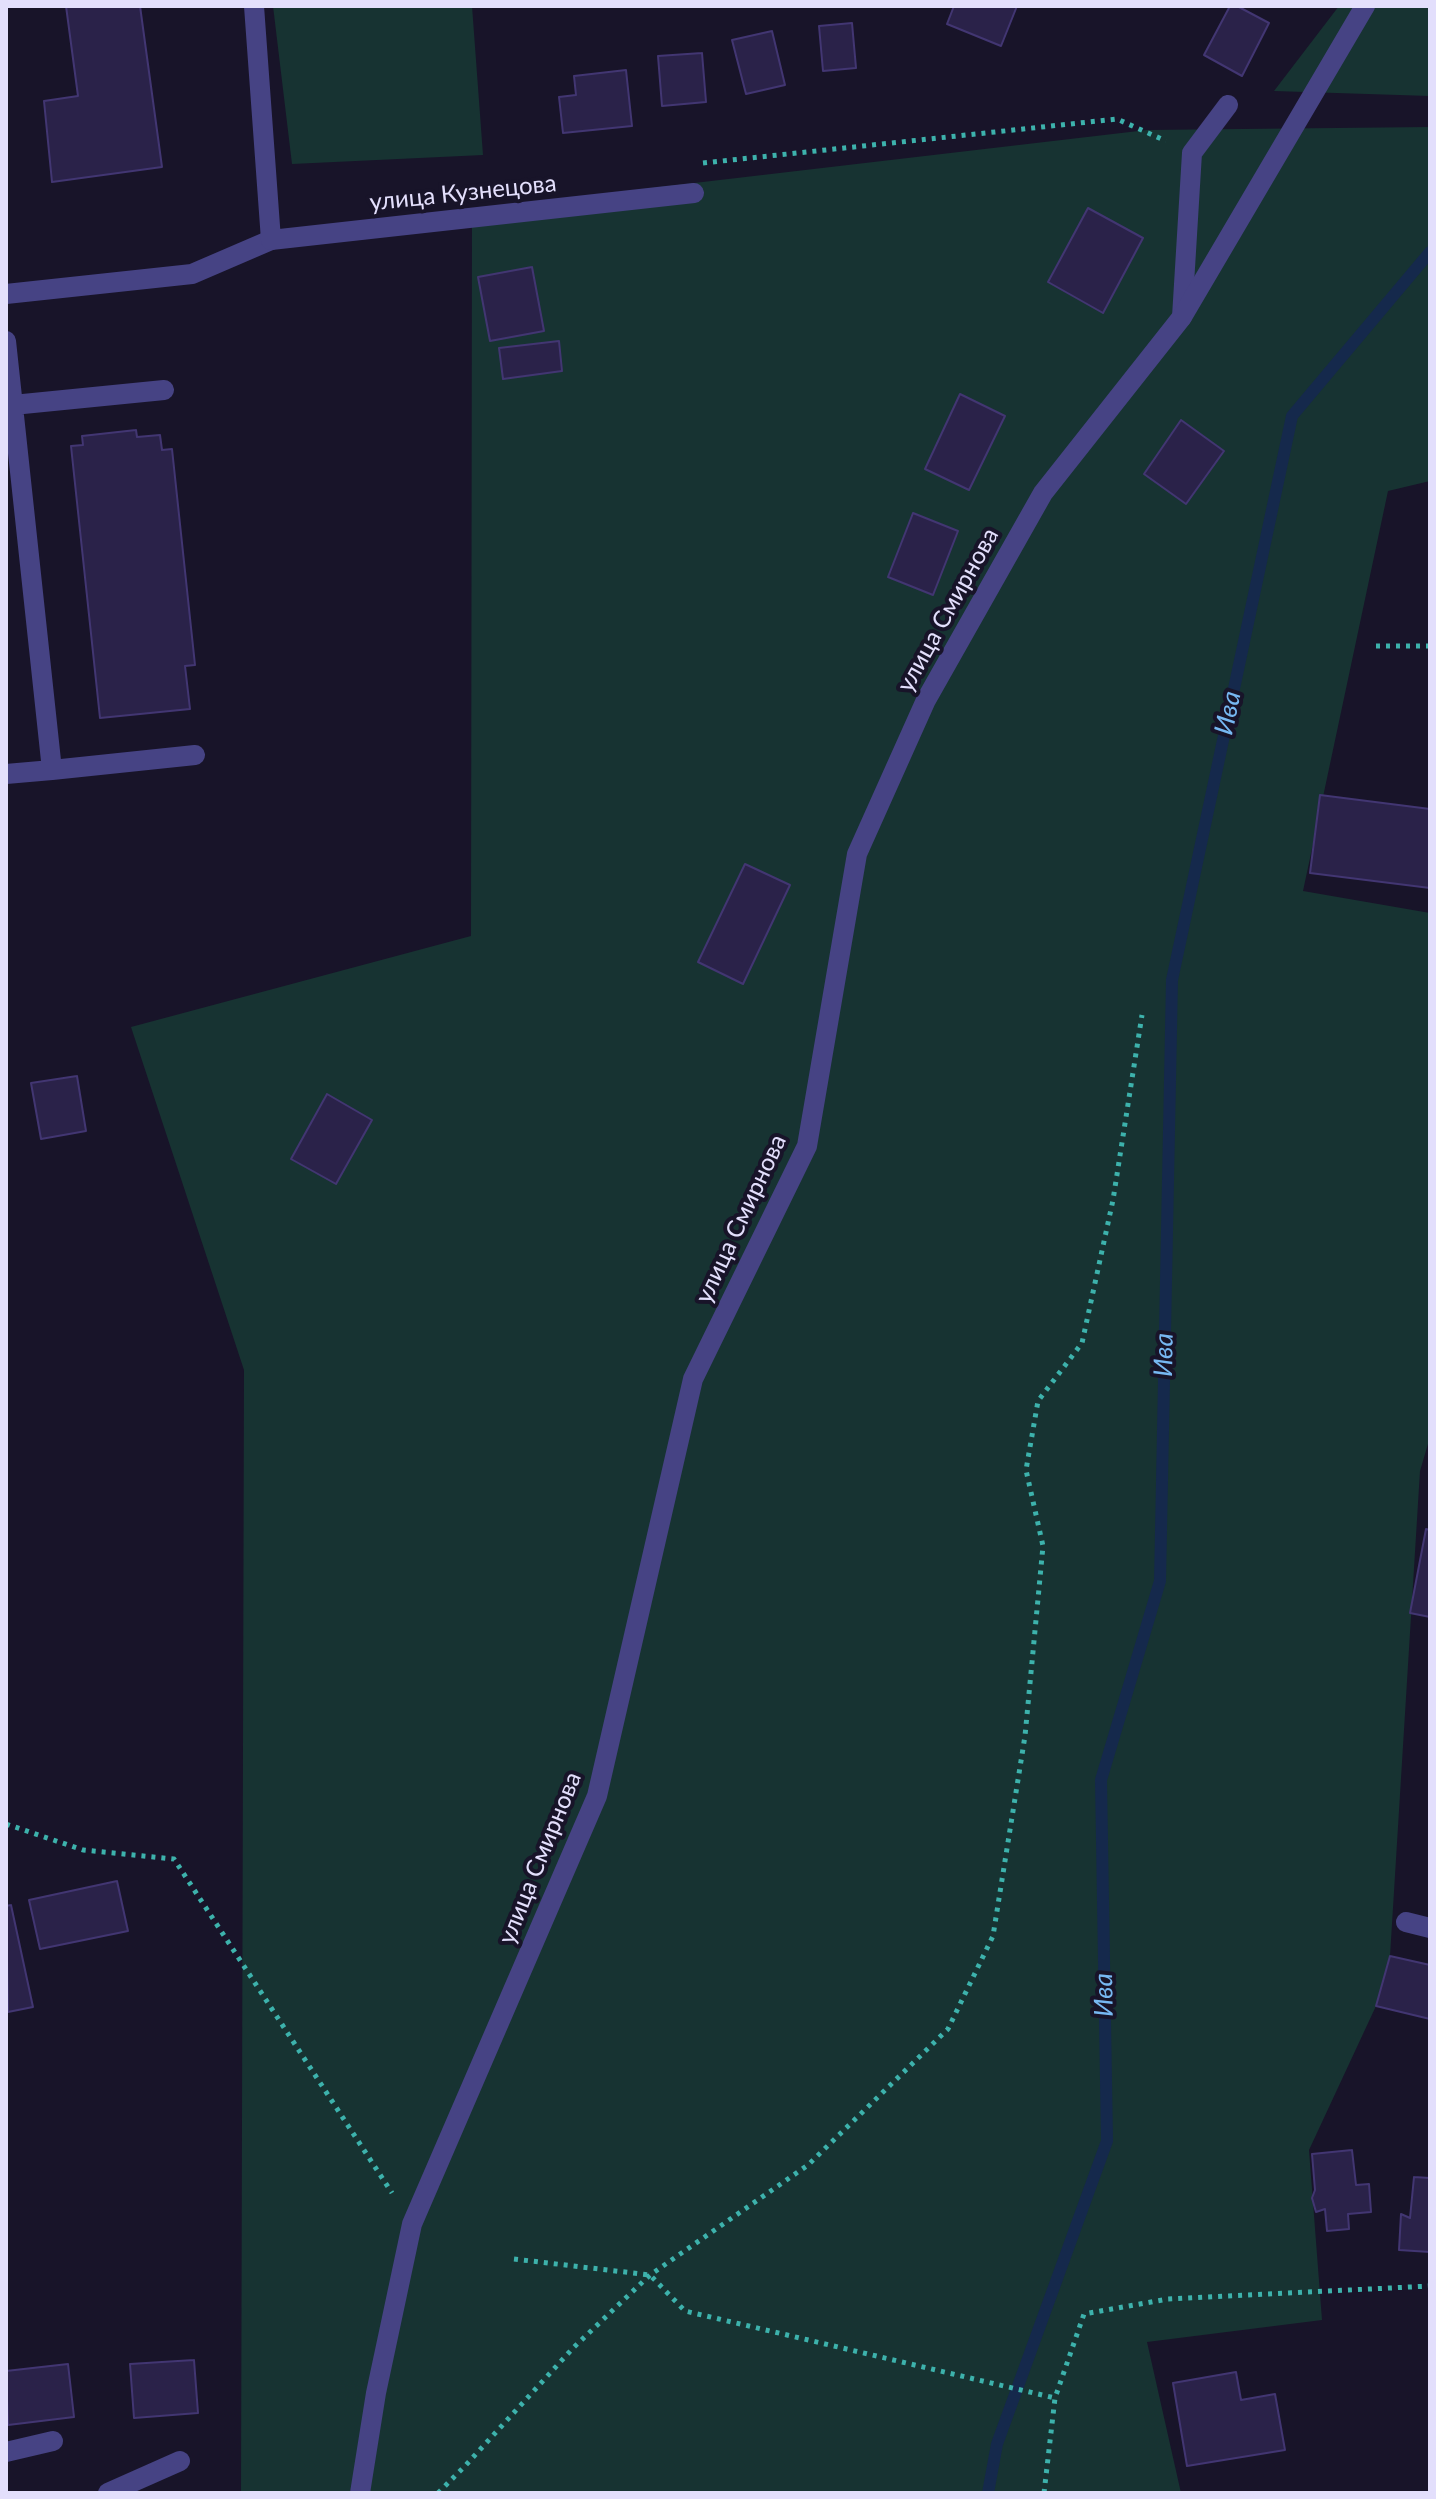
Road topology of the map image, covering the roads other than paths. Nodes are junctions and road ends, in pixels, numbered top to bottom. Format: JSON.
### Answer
{"nodes":[{"id":1,"x":254,"y":6,"type":"edge"},
{"id":2,"x":1365,"y":6,"type":"edge"},
{"id":3,"x":1228,"y":105,"type":"dead end"},
{"id":4,"x":694,"y":193,"type":"dead end"},
{"id":5,"x":271,"y":240,"type":"junction"},
{"id":6,"x":6,"y":294,"type":"edge"},
{"id":7,"x":1182,"y":317,"type":"junction"},
{"id":8,"x":6,"y":341,"type":"edge"},
{"id":9,"x":164,"y":390,"type":"dead end"},
{"id":10,"x":13,"y":405,"type":"junction"},
{"id":11,"x":195,"y":755,"type":"dead end"},
{"id":12,"x":52,"y":770,"type":"junction"},
{"id":13,"x":6,"y":774,"type":"edge"},
{"id":14,"x":1406,"y":1922,"type":"dead end"},
{"id":15,"x":1430,"y":1928,"type":"edge"},
{"id":16,"x":53,"y":2441,"type":"dead end"},
{"id":17,"x":6,"y":2452,"type":"edge"},
{"id":18,"x":180,"y":2461,"type":"dead end"},
{"id":19,"x":108,"y":2493,"type":"edge"},
{"id":20,"x":360,"y":2493,"type":"edge"}],
"edges":[{"from":1,"to":5,"type":"street"},
{"from":2,"to":7,"type":"street","name":"улица Смирнова"},
{"from":3,"to":7,"type":"street"},
{"from":4,"to":5,"type":"street","name":"улица Кузнецова"},
{"from":5,"to":6,"type":"street","name":"улица Кузнецова"},
{"from":7,"to":20,"type":"street","name":"улица Смирнова"},
{"from":8,"to":10,"type":"street"},
{"from":9,"to":10,"type":"street"},
{"from":10,"to":12,"type":"street"},
{"from":11,"to":12,"type":"street"},
{"from":12,"to":13,"type":"street"},
{"from":14,"to":15,"type":"street"},
{"from":16,"to":17,"type":"street"},
{"from":18,"to":19,"type":"street"}]}
